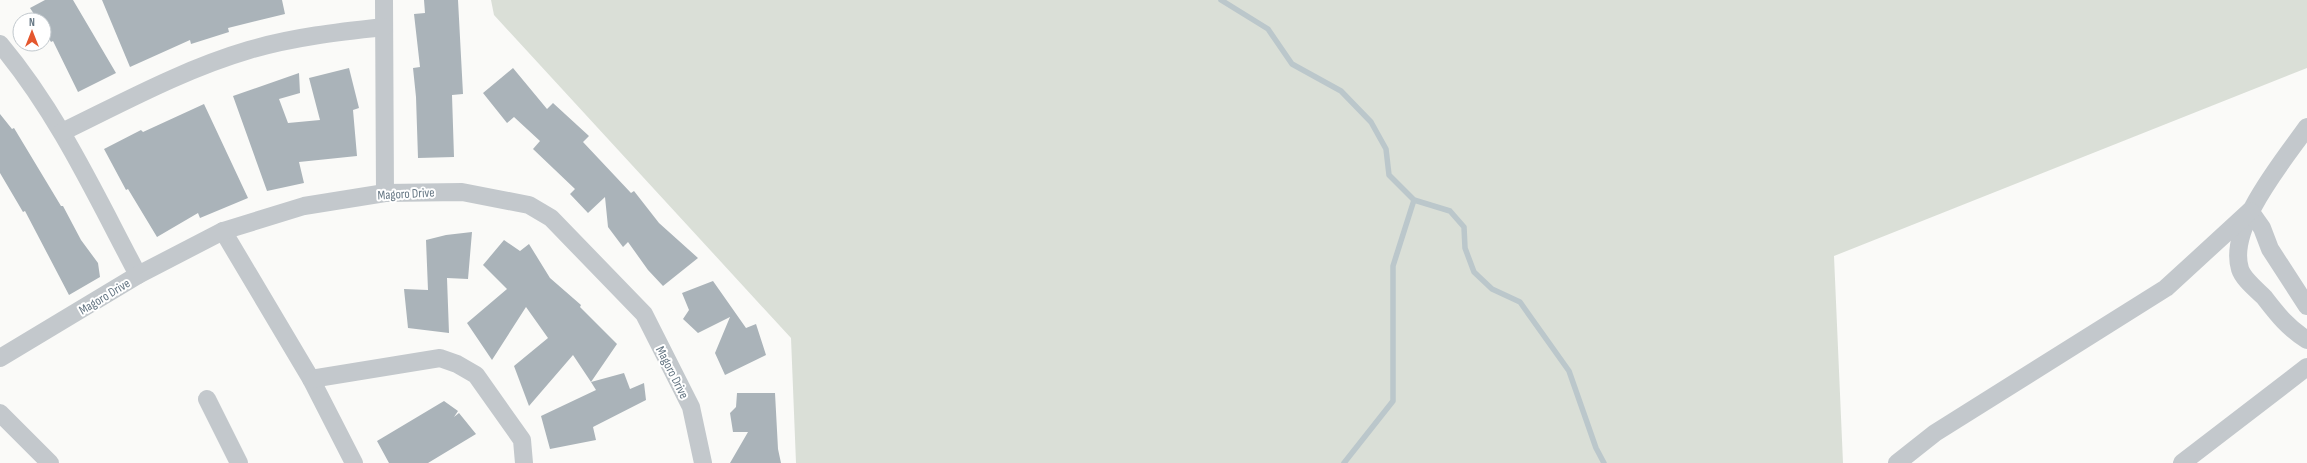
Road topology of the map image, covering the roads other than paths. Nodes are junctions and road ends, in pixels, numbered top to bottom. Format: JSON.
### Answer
{"nodes":[{"id":1,"x":384,"y":0,"type":"edge"},
{"id":2,"x":384,"y":27,"type":"junction"},
{"id":3,"x":0,"y":44,"type":"edge"},
{"id":4,"x":2307,"y":127,"type":"edge"},
{"id":5,"x":62,"y":132,"type":"junction"},
{"id":6,"x":385,"y":193,"type":"junction"},
{"id":7,"x":2250,"y":210,"type":"junction"},
{"id":8,"x":224,"y":231,"type":"junction"},
{"id":9,"x":138,"y":275,"type":"junction"},
{"id":10,"x":2307,"y":306,"type":"edge"},
{"id":11,"x":2307,"y":340,"type":"edge"},
{"id":12,"x":0,"y":358,"type":"edge"},
{"id":13,"x":2307,"y":368,"type":"edge"},
{"id":14,"x":311,"y":379,"type":"junction"},
{"id":15,"x":207,"y":399,"type":"dead end"},
{"id":16,"x":0,"y":413,"type":"edge"},
{"id":17,"x":50,"y":463,"type":"edge"},
{"id":18,"x":239,"y":463,"type":"edge"},
{"id":19,"x":354,"y":463,"type":"edge"},
{"id":20,"x":524,"y":463,"type":"edge"},
{"id":21,"x":703,"y":463,"type":"edge"},
{"id":22,"x":1897,"y":463,"type":"edge"},
{"id":23,"x":2182,"y":463,"type":"edge"}],
"edges":[{"from":1,"to":2,"type":"street"},
{"from":2,"to":5,"type":"street"},
{"from":2,"to":6,"type":"street"},
{"from":3,"to":5,"type":"street"},
{"from":4,"to":7,"type":"street"},
{"from":5,"to":9,"type":"street"},
{"from":6,"to":8,"type":"street","name":"Magoro Drive"},
{"from":6,"to":21,"type":"street","name":"Magoro Drive"},
{"from":7,"to":10,"type":"street"},
{"from":7,"to":11,"type":"street"},
{"from":7,"to":22,"type":"street"},
{"from":8,"to":9,"type":"street","name":"Magoro Drive"},
{"from":8,"to":14,"type":"street"},
{"from":9,"to":12,"type":"street","name":"Magoro Drive"},
{"from":13,"to":23,"type":"street"},
{"from":14,"to":19,"type":"street"},
{"from":14,"to":20,"type":"street"},
{"from":15,"to":18,"type":"street"},
{"from":16,"to":17,"type":"street"}]}
